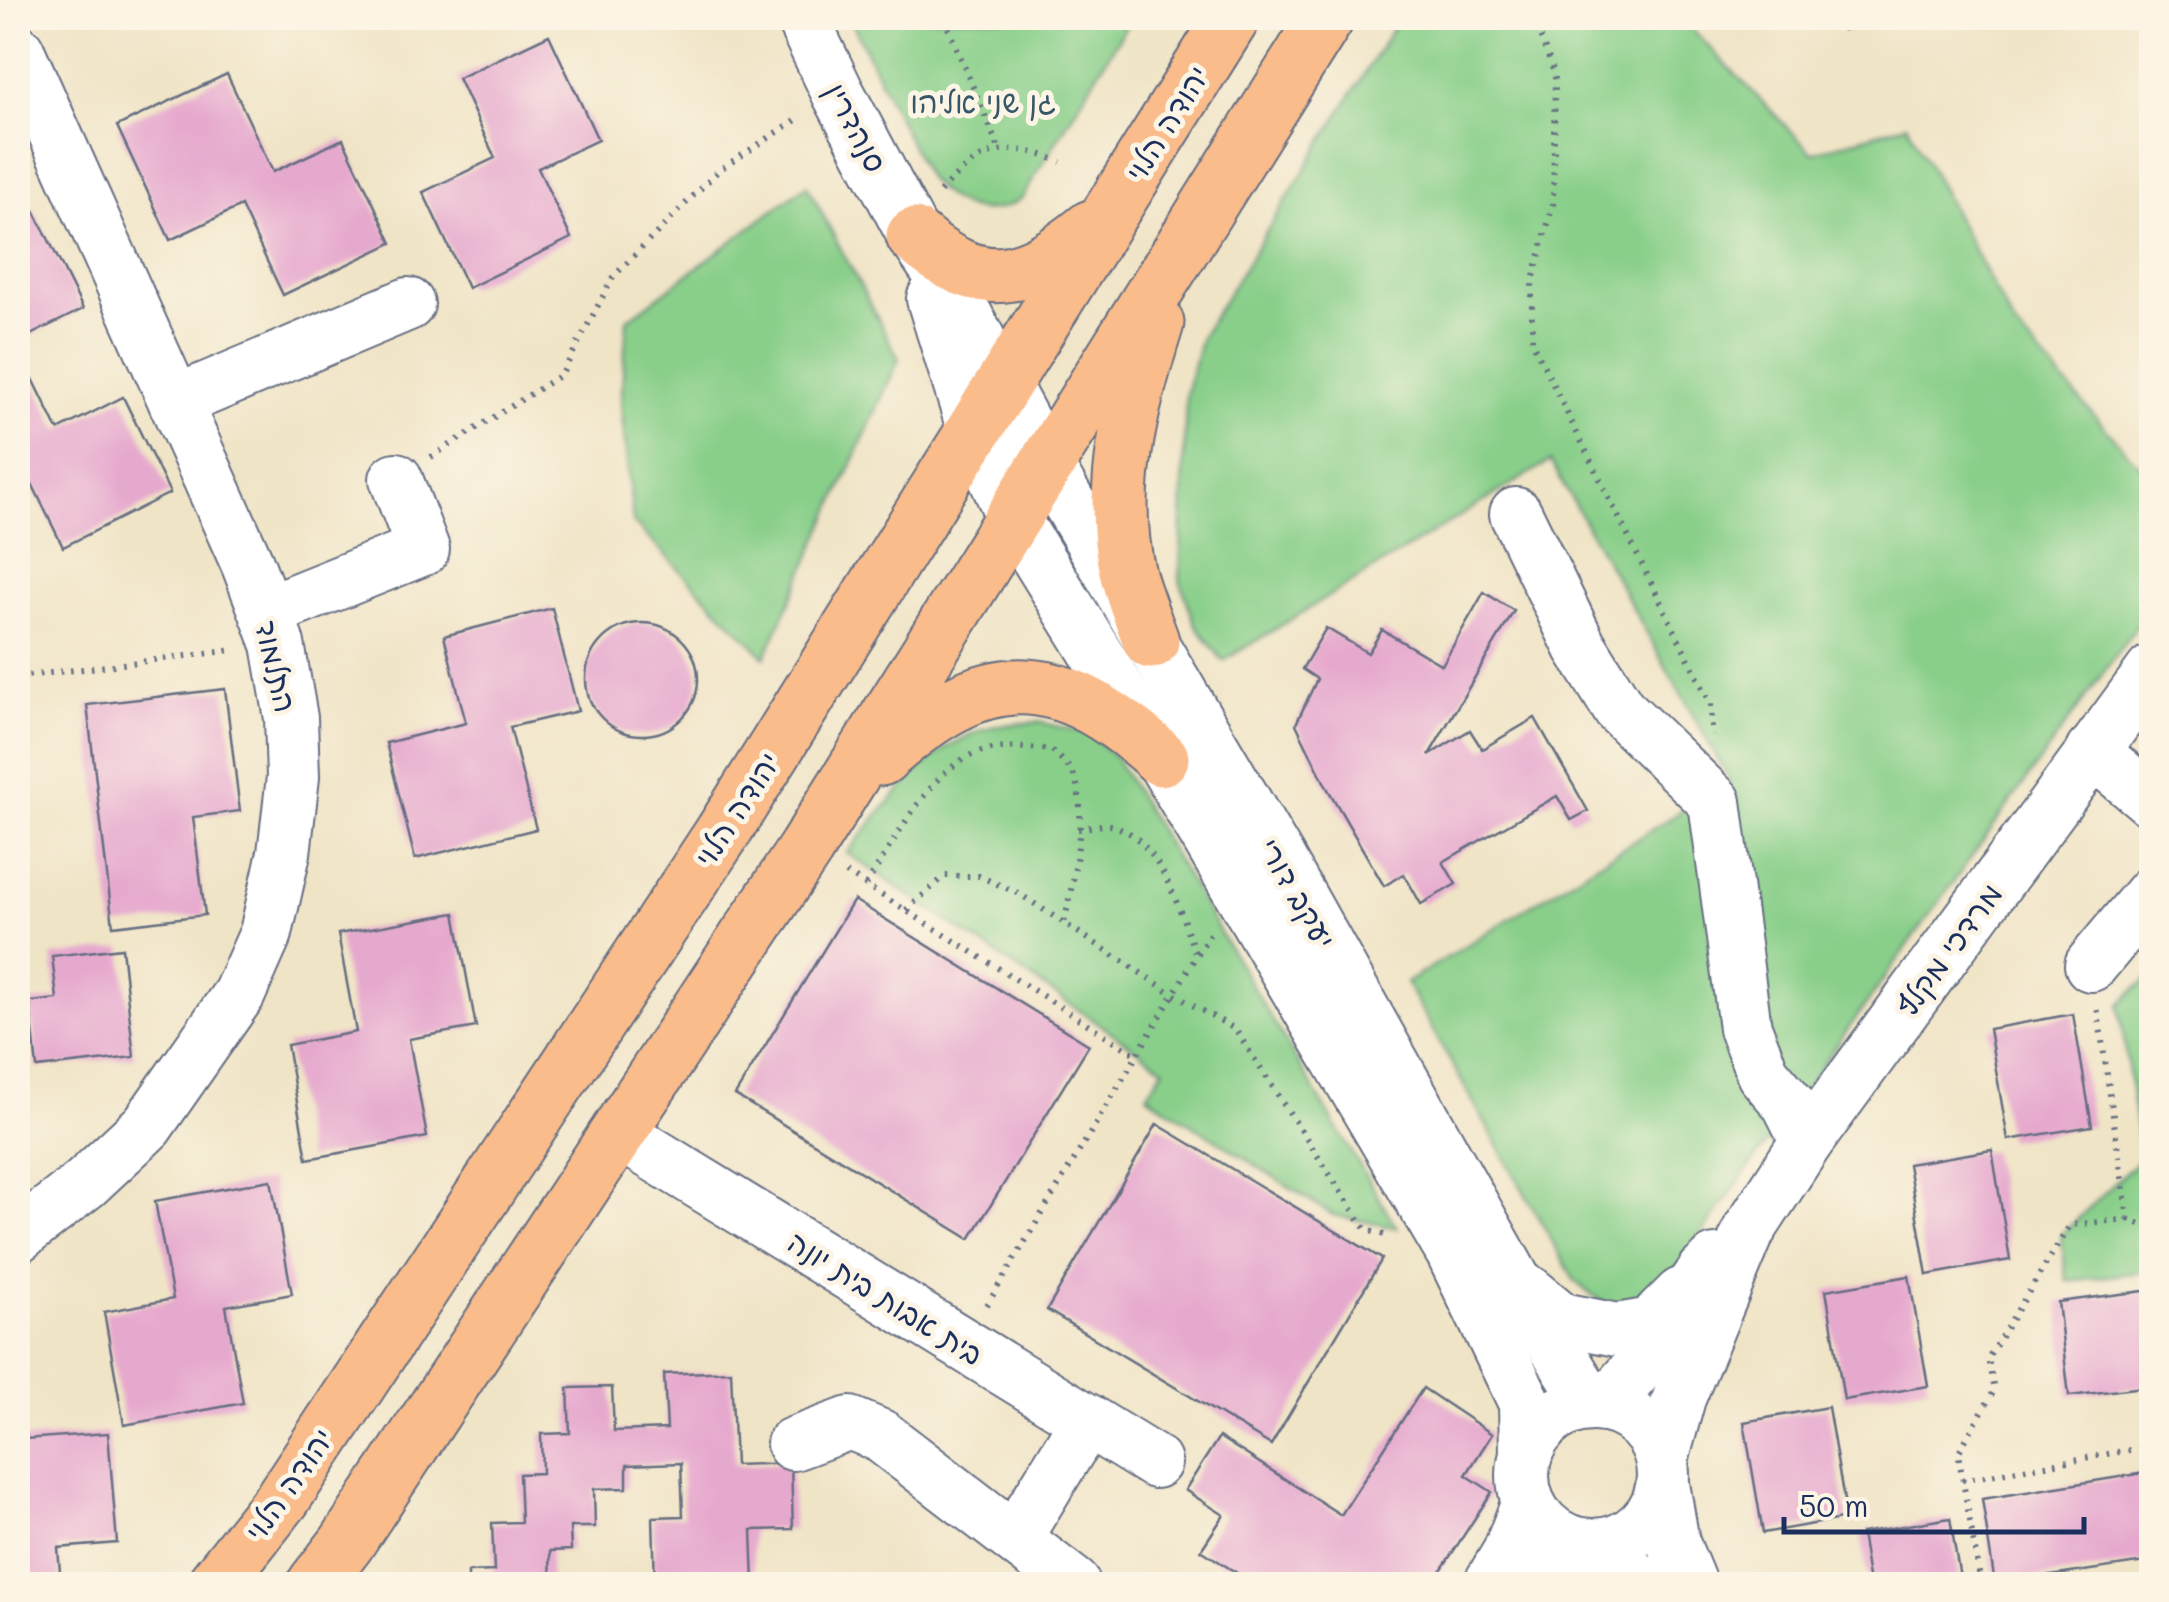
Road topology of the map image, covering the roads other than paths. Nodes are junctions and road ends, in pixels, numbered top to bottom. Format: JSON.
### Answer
{"nodes":[{"id":1,"x":802,"y":18,"type":"edge"},
{"id":2,"x":1232,"y":18,"type":"edge"},
{"id":3,"x":1326,"y":18,"type":"edge"},
{"id":4,"x":18,"y":51,"type":"edge"},
{"id":5,"x":38,"y":151,"type":"edge"},
{"id":6,"x":1112,"y":210,"type":"junction"},
{"id":7,"x":923,"y":218,"type":"junction"},
{"id":8,"x":1176,"y":256,"type":"junction"},
{"id":9,"x":408,"y":304,"type":"dead end"},
{"id":10,"x":1004,"y":382,"type":"junction"},
{"id":11,"x":175,"y":402,"type":"junction"},
{"id":12,"x":974,"y":430,"type":"junction"},
{"id":13,"x":1046,"y":464,"type":"junction"},
{"id":14,"x":396,"y":479,"type":"road end"},
{"id":15,"x":1516,"y":514,"type":"dead end"},
{"id":16,"x":1013,"y":518,"type":"junction"},
{"id":17,"x":272,"y":628,"type":"junction"},
{"id":18,"x":1151,"y":641,"type":"junction"},
{"id":19,"x":2152,"y":671,"type":"edge"},
{"id":20,"x":2092,"y":752,"type":"junction"},
{"id":21,"x":1161,"y":758,"type":"junction"},
{"id":22,"x":838,"y":796,"type":"junction"},
{"id":23,"x":2152,"y":802,"type":"edge"},
{"id":24,"x":2152,"y":892,"type":"edge"},
{"id":25,"x":2092,"y":965,"type":"road end"},
{"id":26,"x":618,"y":1132,"type":"junction"},
{"id":27,"x":1807,"y":1142,"type":"junction"},
{"id":28,"x":1749,"y":1230,"type":"junction"},
{"id":29,"x":18,"y":1236,"type":"edge"},
{"id":30,"x":1704,"y":1271,"type":"junction"},
{"id":31,"x":1515,"y":1281,"type":"junction"},
{"id":32,"x":1598,"y":1405,"type":"junction"},
{"id":33,"x":1087,"y":1420,"type":"junction"},
{"id":34,"x":792,"y":1444,"type":"dead end"},
{"id":35,"x":1155,"y":1462,"type":"dead end"},
{"id":36,"x":1663,"y":1472,"type":"junction"},
{"id":37,"x":1527,"y":1478,"type":"junction"},
{"id":38,"x":1015,"y":1538,"type":"junction"},
{"id":39,"x":1591,"y":1544,"type":"junction"},
{"id":40,"x":215,"y":1584,"type":"edge"},
{"id":41,"x":315,"y":1584,"type":"edge"},
{"id":42,"x":1074,"y":1584,"type":"edge"},
{"id":43,"x":1490,"y":1584,"type":"edge"},
{"id":44,"x":1536,"y":1584,"type":"edge"},
{"id":45,"x":1641,"y":1584,"type":"edge"},
{"id":46,"x":1690,"y":1584,"type":"edge"}],
"edges":[{"from":1,"to":7,"type":"street","name":"סנהדרין"},
{"from":2,"to":6,"type":"main road","name":"יהודה הלוי"},
{"from":3,"to":8,"type":"main road"},
{"from":4,"to":5,"type":"street","name":"התלמוד"},
{"from":5,"to":11,"type":"street","name":"התלמוד"},
{"from":6,"to":7,"type":"main road"},
{"from":6,"to":10,"type":"main road","name":"יהודה הלוי"},
{"from":7,"to":10,"type":"street","name":"סנהדרין"},
{"from":7,"to":12,"type":"street","name":"סנהדרין"},
{"from":8,"to":13,"type":"main road"},
{"from":8,"to":18,"type":"main road"},
{"from":9,"to":11,"type":"street"},
{"from":10,"to":12,"type":"main road","name":"יהודה הלוי"},
{"from":10,"to":13,"type":"street","name":"יעקב דורי"},
{"from":11,"to":17,"type":"street","name":"התלמוד"},
{"from":12,"to":16,"type":"street","name":"יעקב דורי"},
{"from":12,"to":40,"type":"main road","name":"יהודה הלוי"},
{"from":13,"to":16,"type":"main road"},
{"from":13,"to":18,"type":"street","name":"יעקב דורי"},
{"from":14,"to":17,"type":"street"},
{"from":15,"to":27,"type":"street"},
{"from":16,"to":21,"type":"street","name":"יעקב דורי"},
{"from":16,"to":22,"type":"main road"},
{"from":17,"to":29,"type":"street","name":"התלמוד"},
{"from":18,"to":31,"type":"street","name":"יעקב דורי"},
{"from":19,"to":20,"type":"street","name":"מרדכי מקלף"},
{"from":20,"to":23,"type":"street"},
{"from":20,"to":27,"type":"street","name":"מרדכי מקלף"},
{"from":21,"to":22,"type":"main road"},
{"from":21,"to":37,"type":"street","name":"יעקב דורי"},
{"from":22,"to":26,"type":"main road"},
{"from":24,"to":25,"type":"street"},
{"from":26,"to":33,"type":"street","name":"בית אבות בית יונה"},
{"from":26,"to":41,"type":"main road"},
{"from":27,"to":28,"type":"street","name":"מרדכי מקלף"},
{"from":28,"to":30,"type":"street","name":"מרדכי מקלף"},
{"from":28,"to":36,"type":"street","name":"מרדכי מקלף"},
{"from":30,"to":31,"type":"street"},
{"from":30,"to":32,"type":"street","name":"מרדכי מקלף"},
{"from":31,"to":32,"type":"street","name":"יעקב דורי"},
{"from":32,"to":36,"type":"street"},
{"from":32,"to":37,"type":"street"},
{"from":33,"to":35,"type":"street","name":"בית אבות בית יונה"},
{"from":33,"to":38,"type":"street"},
{"from":34,"to":38,"type":"street"},
{"from":36,"to":39,"type":"street"},
{"from":36,"to":46,"type":"street"},
{"from":37,"to":39,"type":"street"},
{"from":37,"to":43,"type":"street"},
{"from":38,"to":42,"type":"street"},
{"from":39,"to":44,"type":"street"},
{"from":39,"to":45,"type":"street"}]}
